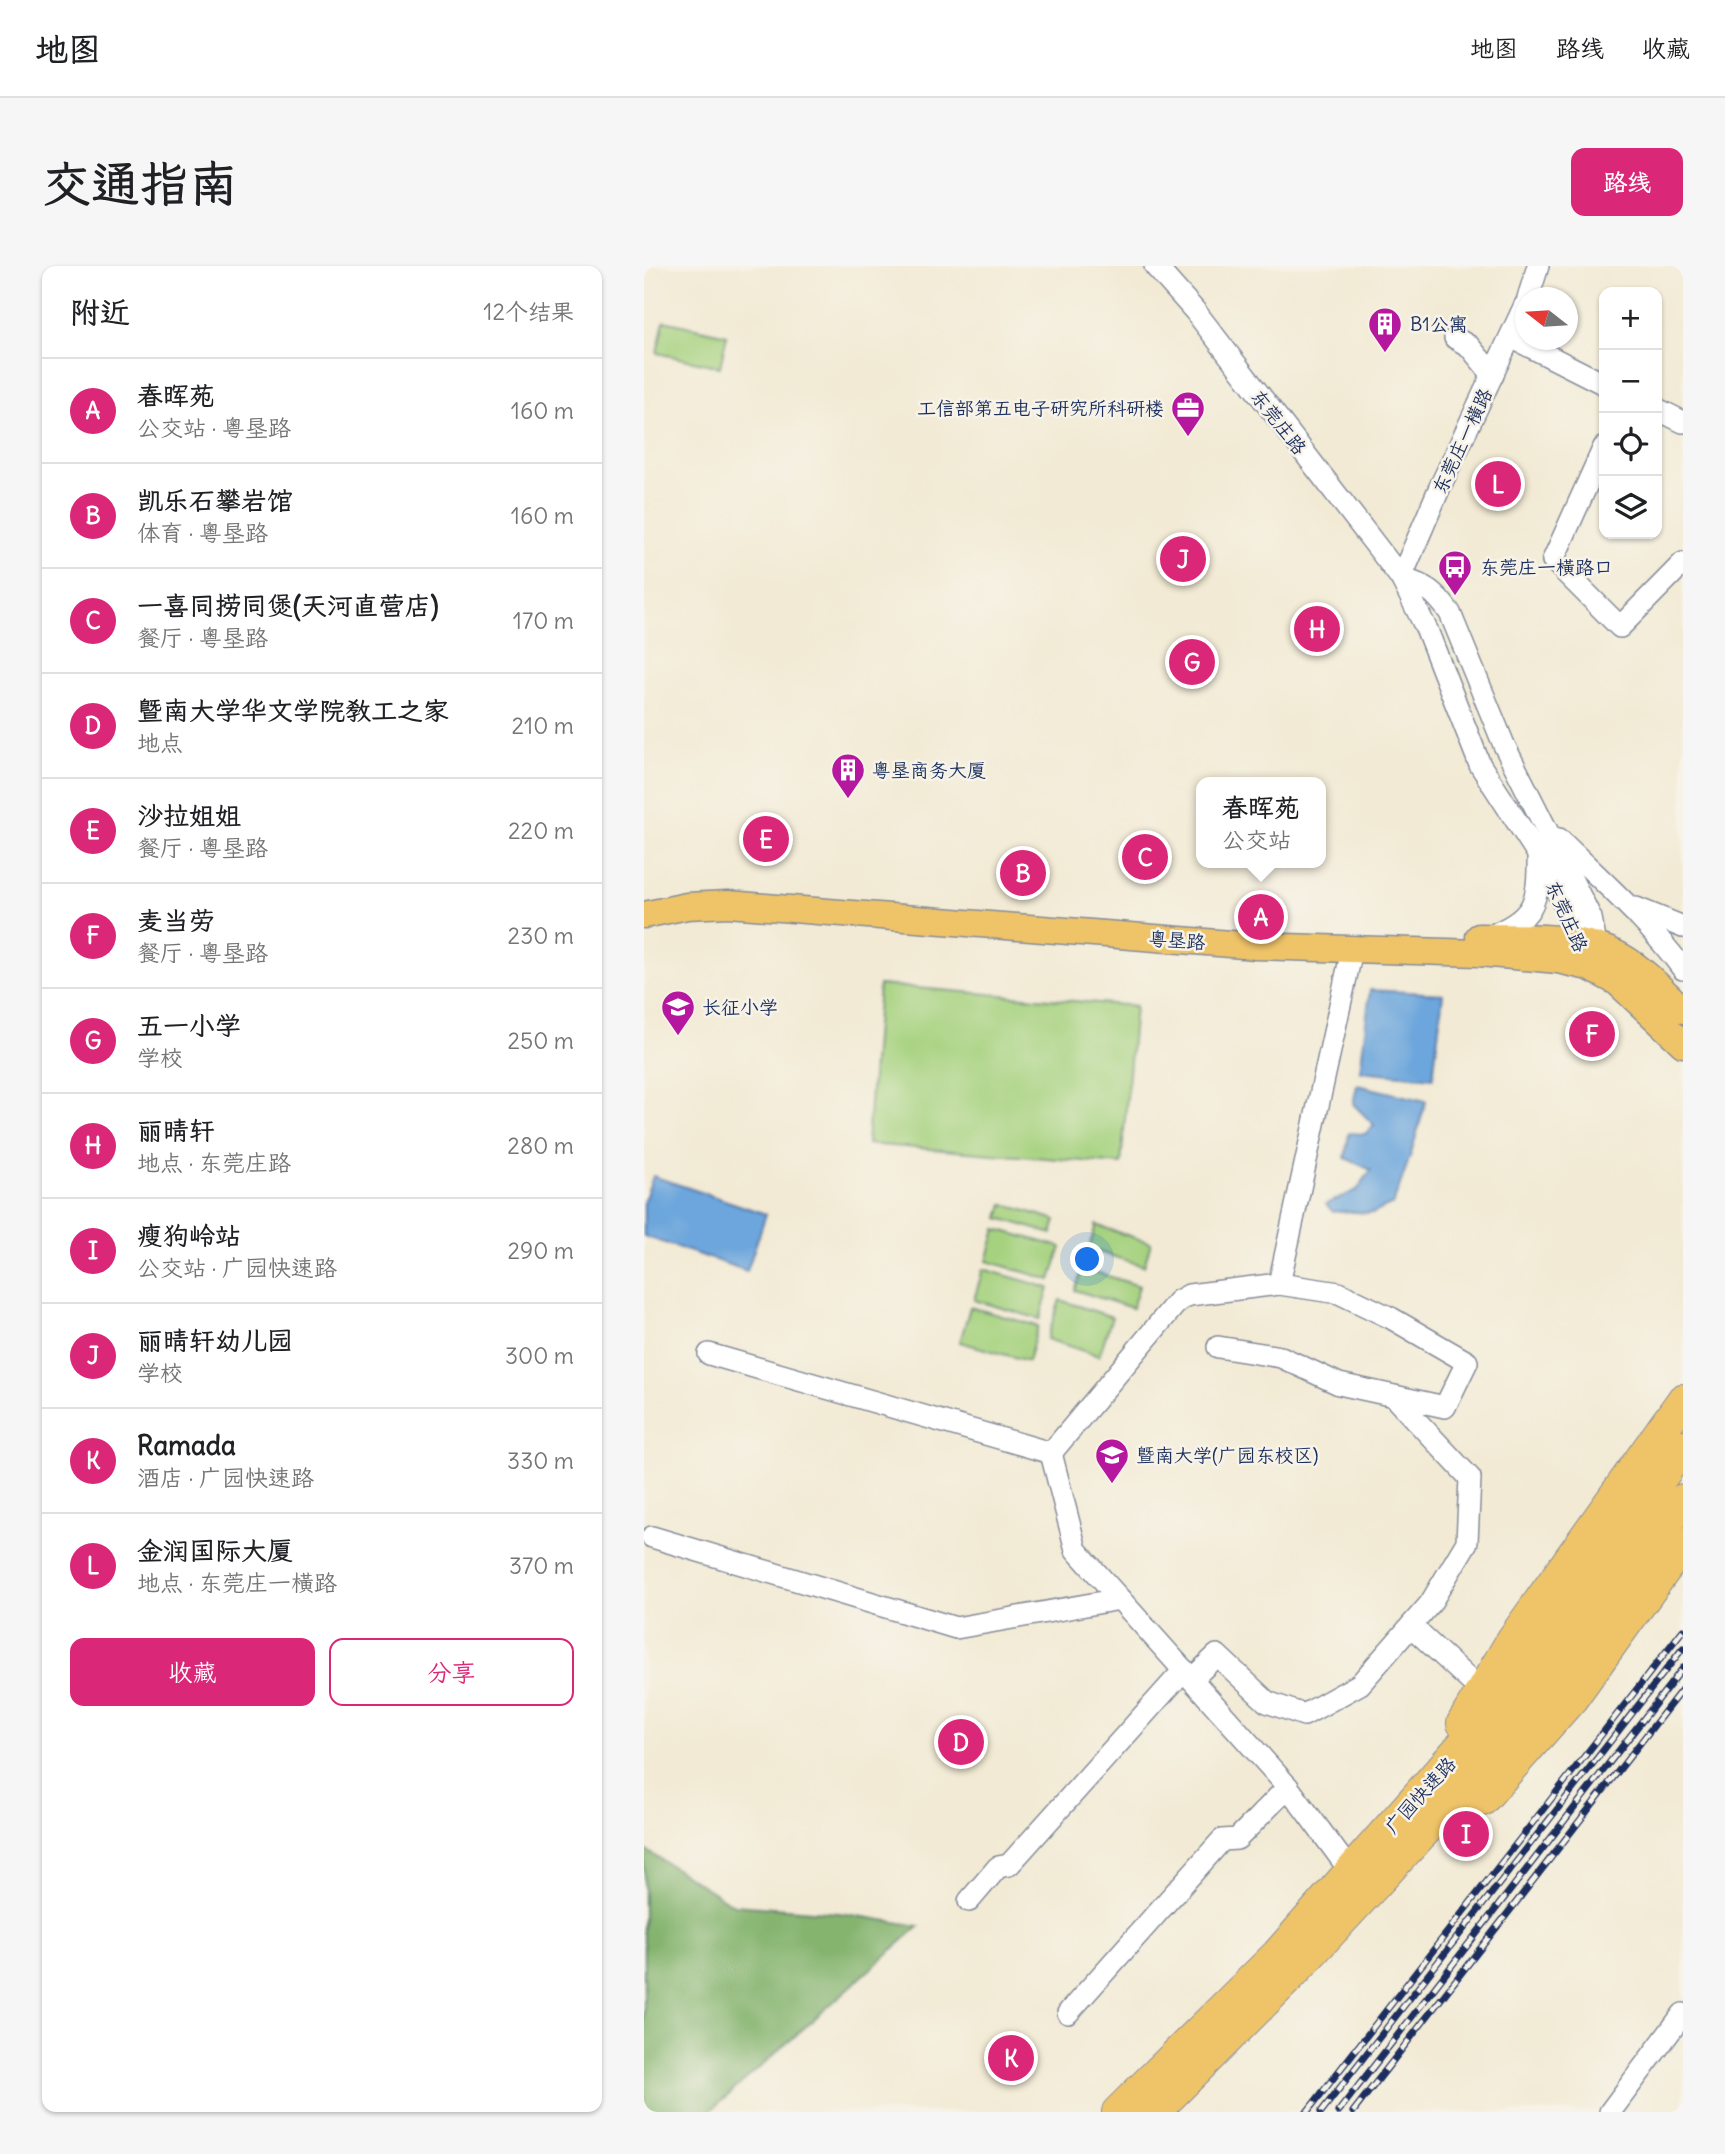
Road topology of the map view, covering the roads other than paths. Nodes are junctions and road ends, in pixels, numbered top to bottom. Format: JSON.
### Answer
{"nodes":[{"id":1,"x":1155,"y":266,"type":"edge"},
{"id":2,"x":1538,"y":266,"type":"edge"},
{"id":3,"x":1531,"y":287,"type":"edge"},
{"id":4,"x":1515,"y":328,"type":"edge"},
{"id":5,"x":1511,"y":337,"type":"junction"},
{"id":6,"x":1455,"y":338,"type":"dead end"},
{"id":7,"x":1493,"y":374,"type":"junction"},
{"id":8,"x":1599,"y":381,"type":"edge"},
{"id":9,"x":1662,"y":412,"type":"edge"},
{"id":10,"x":1683,"y":422,"type":"edge"},
{"id":11,"x":1599,"y":458,"type":"edge"},
{"id":12,"x":1683,"y":563,"type":"edge"},
{"id":13,"x":1401,"y":578,"type":"junction"},
{"id":14,"x":1545,"y":825,"type":"junction"},
{"id":15,"x":1538,"y":853,"type":"junction"},
{"id":16,"x":644,"y":900,"type":"edge"},
{"id":17,"x":1631,"y":906,"type":"junction"},
{"id":18,"x":644,"y":915,"type":"edge"},
{"id":19,"x":1683,"y":927,"type":"edge"},
{"id":20,"x":1487,"y":937,"type":"junction"},
{"id":21,"x":1352,"y":950,"type":"junction"},
{"id":22,"x":1588,"y":951,"type":"junction"},
{"id":23,"x":1683,"y":969,"type":"edge"},
{"id":24,"x":1683,"y":1010,"type":"edge"},
{"id":25,"x":1683,"y":1044,"type":"edge"},
{"id":26,"x":1279,"y":1284,"type":"junction"},
{"id":27,"x":1218,"y":1347,"type":"dead end"},
{"id":28,"x":709,"y":1354,"type":"dead end"},
{"id":29,"x":1393,"y":1395,"type":"junction"},
{"id":30,"x":1683,"y":1400,"type":"edge"},
{"id":31,"x":1683,"y":1446,"type":"edge"},
{"id":32,"x":1051,"y":1453,"type":"junction"},
{"id":33,"x":1683,"y":1500,"type":"edge"},
{"id":34,"x":1640,"y":1536,"type":"junction"},
{"id":35,"x":652,"y":1537,"type":"dead end"},
{"id":36,"x":1683,"y":1544,"type":"edge"},
{"id":37,"x":1120,"y":1599,"type":"junction"},
{"id":38,"x":1411,"y":1626,"type":"junction"},
{"id":39,"x":1188,"y":1675,"type":"junction"},
{"id":40,"x":1481,"y":1691,"type":"junction"},
{"id":41,"x":1429,"y":1784,"type":"junction"},
{"id":42,"x":1288,"y":1787,"type":"junction"},
{"id":43,"x":1394,"y":1865,"type":"junction"},
{"id":44,"x":1351,"y":1872,"type":"junction"},
{"id":45,"x":969,"y":1901,"type":"dead end"},
{"id":46,"x":1068,"y":2013,"type":"dead end"},
{"id":47,"x":1683,"y":2014,"type":"edge"},
{"id":48,"x":1246,"y":2049,"type":"junction"},
{"id":49,"x":1136,"y":2106,"type":"edge"},
{"id":50,"x":1104,"y":2112,"type":"edge"},
{"id":51,"x":1183,"y":2112,"type":"edge"},
{"id":52,"x":1611,"y":2112,"type":"edge"}],
"edges":[{"from":1,"to":13,"type":"street","name":"东莞庄路"},
{"from":2,"to":3,"type":"street"},
{"from":4,"to":5,"type":"street","name":"东莞庄一横路"},
{"from":5,"to":7,"type":"street","name":"东莞庄一横路"},
{"from":5,"to":8,"type":"street"},
{"from":6,"to":7,"type":"street"},
{"from":7,"to":13,"type":"street","name":"东莞庄一横路"},
{"from":9,"to":10,"type":"street"},
{"from":11,"to":12,"type":"street"},
{"from":13,"to":14,"type":"street","name":"东莞庄路"},
{"from":13,"to":15,"type":"street","name":"东莞庄路"},
{"from":14,"to":17,"type":"street"},
{"from":14,"to":22,"type":"street","name":"东莞庄路"},
{"from":15,"to":20,"type":"street"},
{"from":15,"to":22,"type":"street","name":"东莞庄路"},
{"from":16,"to":20,"type":"main road","name":"粤垦路"},
{"from":17,"to":19,"type":"street"},
{"from":17,"to":23,"type":"street"},
{"from":18,"to":21,"type":"main road","name":"粤垦路"},
{"from":20,"to":22,"type":"main road","name":"粤垦路"},
{"from":21,"to":22,"type":"main road","name":"粤垦路"},
{"from":21,"to":26,"type":"street"},
{"from":22,"to":24,"type":"main road","name":"粤垦路"},
{"from":22,"to":25,"type":"main road","name":"粤垦路"},
{"from":26,"to":29,"type":"street"},
{"from":26,"to":32,"type":"street"},
{"from":27,"to":29,"type":"street"},
{"from":28,"to":32,"type":"street"},
{"from":29,"to":38,"type":"street"},
{"from":30,"to":40,"type":"highway"},
{"from":31,"to":34,"type":"highway","name":"广园快速路"},
{"from":32,"to":37,"type":"street"},
{"from":33,"to":34,"type":"highway","name":"广园快速路"},
{"from":34,"to":41,"type":"highway","name":"广园快速路"},
{"from":34,"to":43,"type":"highway","name":"广园快速路"},
{"from":35,"to":37,"type":"street"},
{"from":36,"to":48,"type":"highway"},
{"from":37,"to":39,"type":"street"},
{"from":38,"to":39,"type":"street"},
{"from":38,"to":40,"type":"street"},
{"from":39,"to":42,"type":"street"},
{"from":39,"to":45,"type":"street"},
{"from":40,"to":41,"type":"highway"},
{"from":41,"to":44,"type":"highway"},
{"from":42,"to":44,"type":"street"},
{"from":42,"to":46,"type":"street"},
{"from":43,"to":48,"type":"highway"},
{"from":43,"to":49,"type":"highway","name":"广园快速路"},
{"from":44,"to":49,"type":"highway"},
{"from":47,"to":52,"type":"street"},
{"from":48,"to":51,"type":"highway"},
{"from":49,"to":50,"type":"highway"}]}
